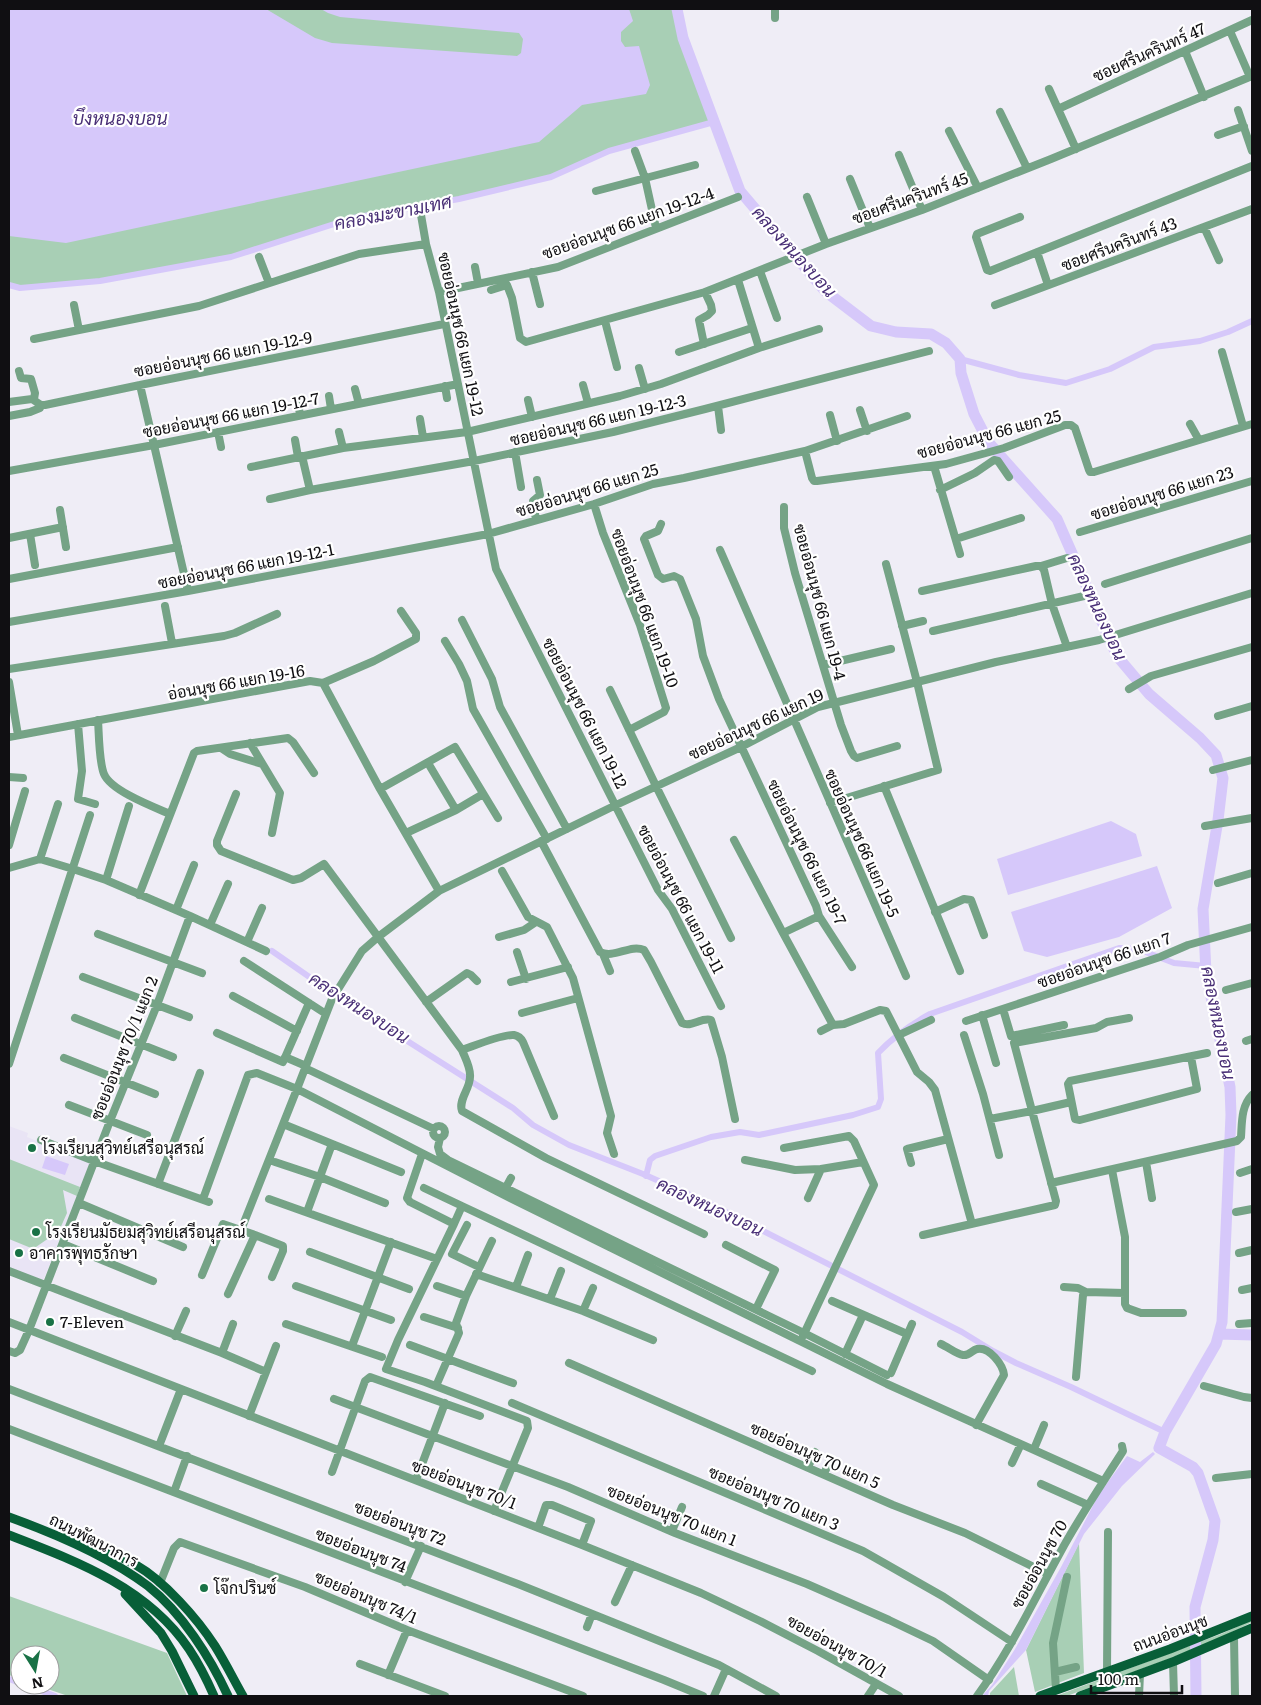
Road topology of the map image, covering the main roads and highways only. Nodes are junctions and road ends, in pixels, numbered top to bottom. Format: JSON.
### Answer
{"nodes":[{"id":1,"x":9,"y":1517,"type":"edge"},
{"id":2,"x":44,"y":1529,"type":"junction"},
{"id":3,"x":9,"y":1535,"type":"edge"},
{"id":4,"x":112,"y":1580,"type":"junction"},
{"id":5,"x":1252,"y":1616,"type":"edge"},
{"id":6,"x":1252,"y":1628,"type":"edge"},
{"id":7,"x":194,"y":1696,"type":"edge"},
{"id":8,"x":214,"y":1696,"type":"edge"},
{"id":9,"x":228,"y":1696,"type":"edge"},
{"id":10,"x":243,"y":1696,"type":"edge"},
{"id":11,"x":1040,"y":1696,"type":"edge"},
{"id":12,"x":1080,"y":1696,"type":"edge"}],
"edges":[{"from":1,"to":2,"type":"main road","name":"ถนนพัฒนาการ"},
{"from":2,"to":9,"type":"main road","name":"ถนนพัฒนาการ"},
{"from":2,"to":10,"type":"main road"},
{"from":3,"to":4,"type":"main road","name":"ถนนพัฒนาการ"},
{"from":4,"to":7,"type":"main road"},
{"from":4,"to":8,"type":"main road","name":"ถนนพัฒนาการ"},
{"from":5,"to":11,"type":"main road","name":"ถนนอ่อนนุช"},
{"from":6,"to":12,"type":"main road","name":"ถนนอ่อนนุช"}]}
